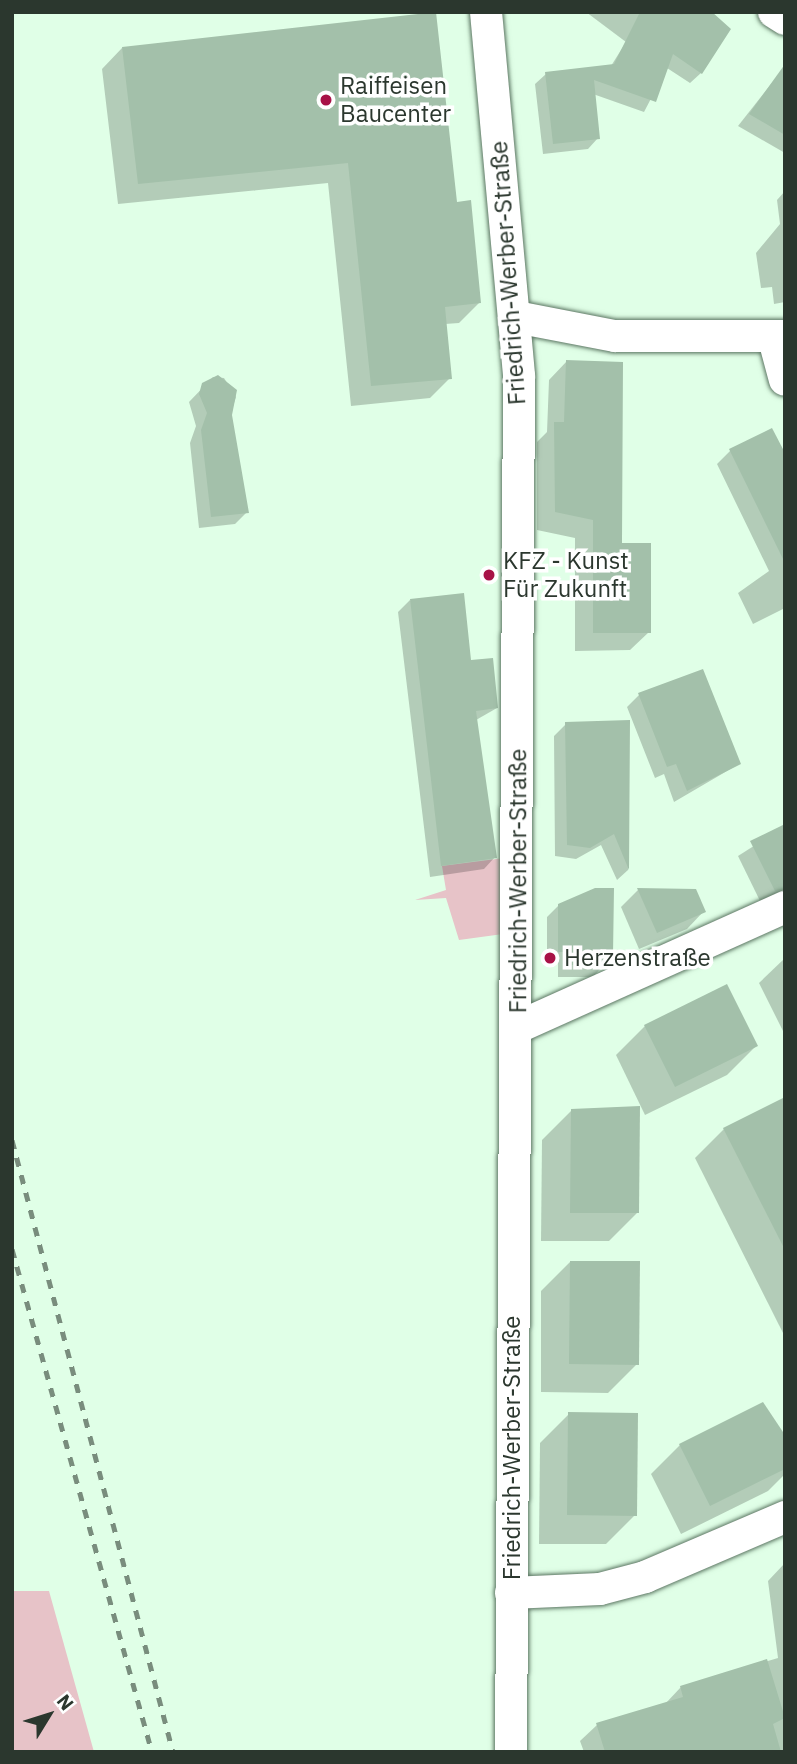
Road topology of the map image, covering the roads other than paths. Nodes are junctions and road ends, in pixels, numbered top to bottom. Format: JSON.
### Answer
{"nodes":[{"id":1,"x":486,"y":12,"type":"edge"},
{"id":2,"x":774,"y":12,"type":"edge"},
{"id":3,"x":785,"y":19,"type":"edge"},
{"id":4,"x":516,"y":317,"type":"junction"},
{"id":5,"x":780,"y":338,"type":"edge"},
{"id":6,"x":785,"y":380,"type":"edge"},
{"id":7,"x":785,"y":907,"type":"edge"},
{"id":8,"x":518,"y":1027,"type":"junction"},
{"id":9,"x":785,"y":1517,"type":"edge"},
{"id":10,"x":511,"y":1593,"type":"junction"},
{"id":11,"x":511,"y":1752,"type":"edge"}],
"edges":[{"from":1,"to":4,"type":"street","name":"Friedrich-Werber-Straße"},
{"from":2,"to":3,"type":"street"},
{"from":4,"to":5,"type":"street"},
{"from":4,"to":8,"type":"street","name":"Friedrich-Werber-Straße"},
{"from":5,"to":6,"type":"street"},
{"from":7,"to":8,"type":"street"},
{"from":8,"to":10,"type":"street","name":"Friedrich-Werber-Straße"},
{"from":9,"to":10,"type":"street"},
{"from":10,"to":11,"type":"street","name":"Friedrich-Werber-Straße"}]}
